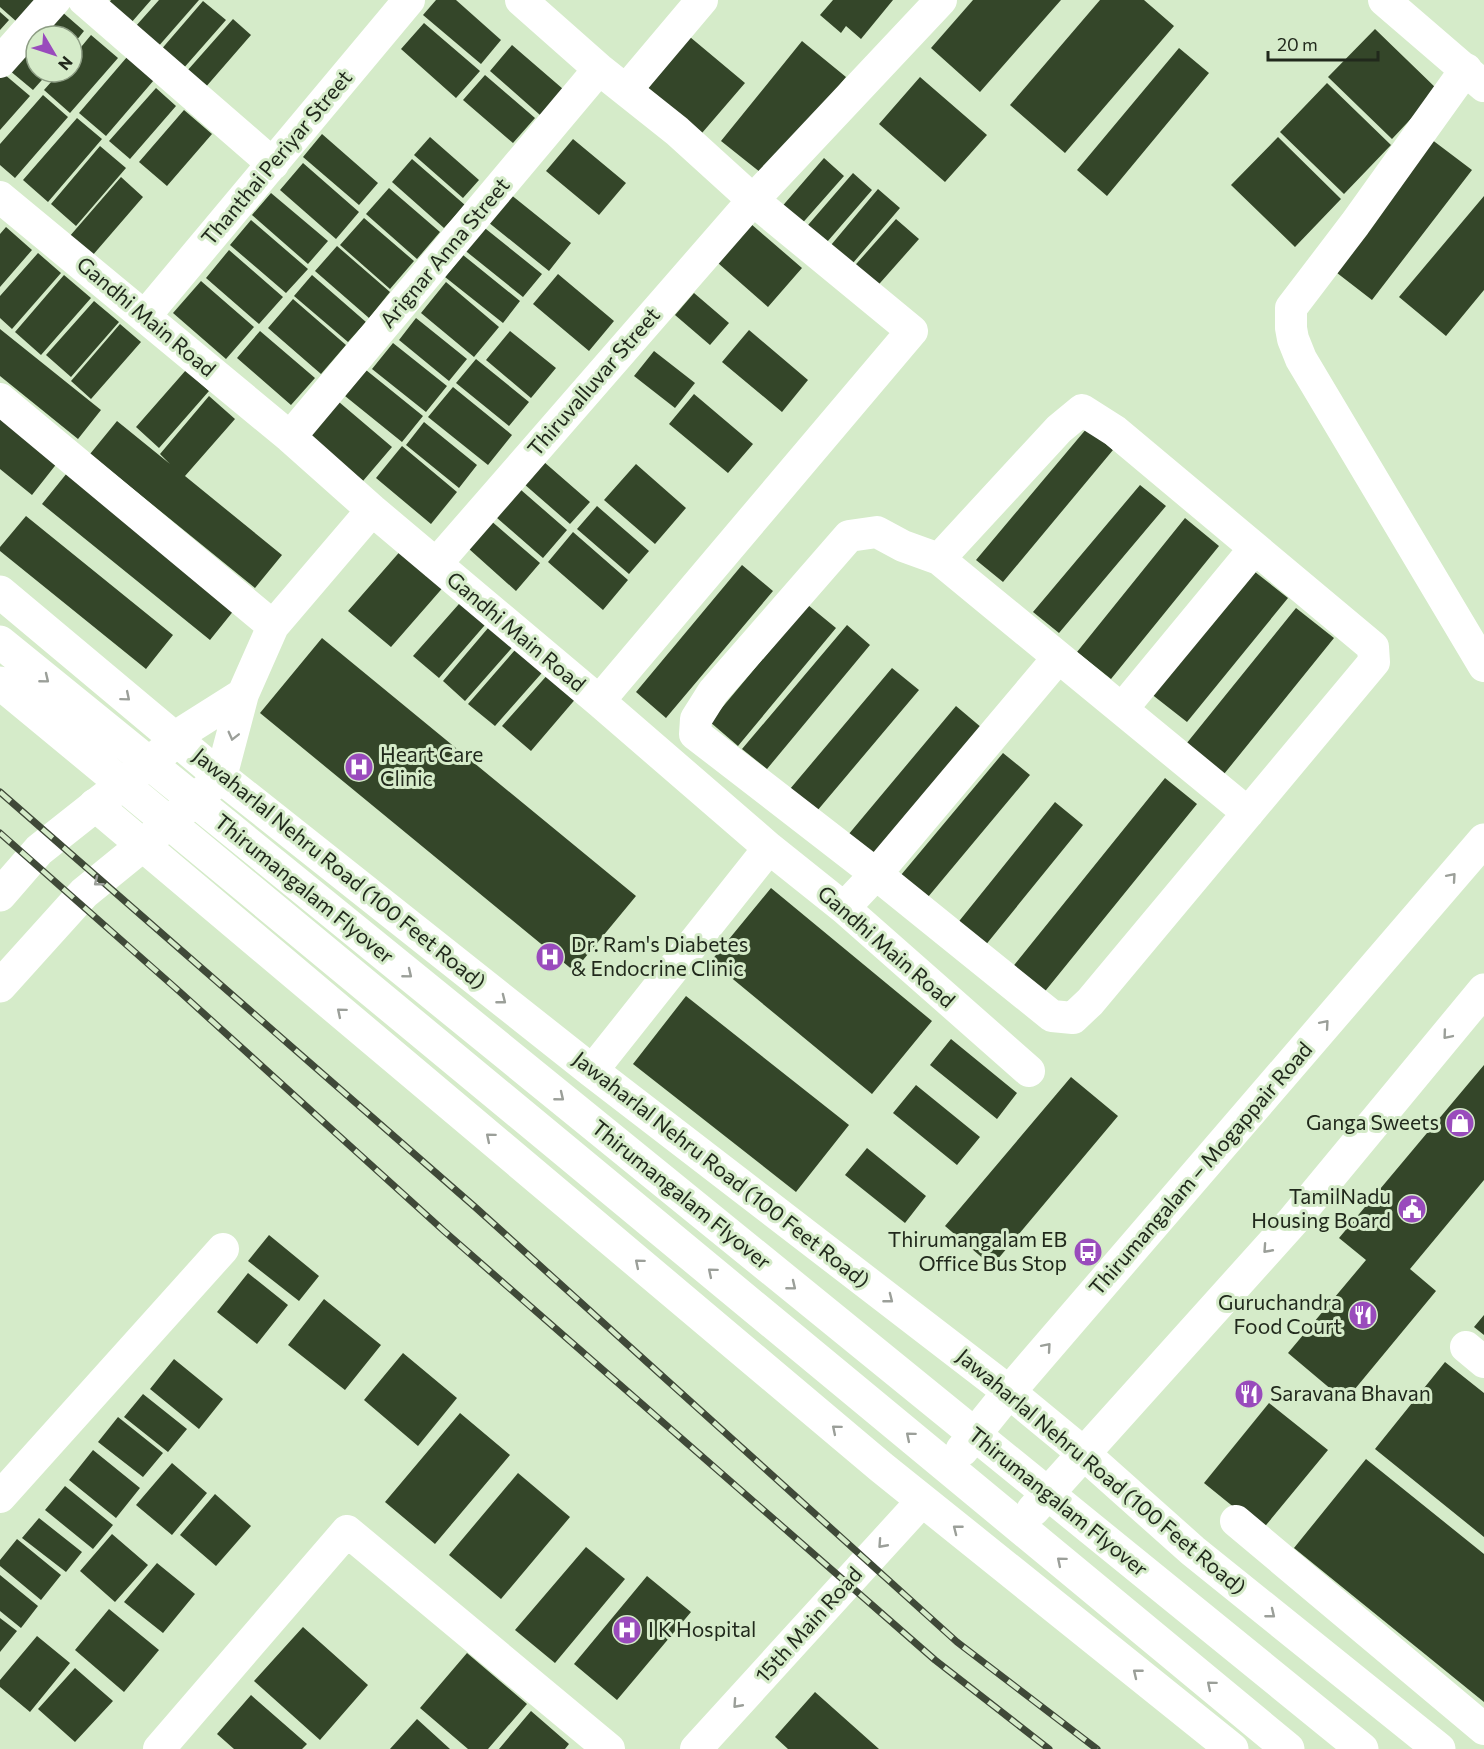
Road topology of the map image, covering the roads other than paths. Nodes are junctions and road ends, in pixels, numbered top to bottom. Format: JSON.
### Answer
{"nodes":[{"id":1,"x":55,"y":0,"type":"edge"},
{"id":2,"x":84,"y":0,"type":"edge"},
{"id":3,"x":410,"y":0,"type":"edge"},
{"id":4,"x":521,"y":0,"type":"edge"},
{"id":5,"x":702,"y":0,"type":"edge"},
{"id":6,"x":941,"y":0,"type":"edge"},
{"id":7,"x":1384,"y":0,"type":"edge"},
{"id":8,"x":0,"y":62,"type":"edge"},
{"id":9,"x":599,"y":69,"type":"junction"},
{"id":10,"x":1475,"y":78,"type":"edge"},
{"id":11,"x":626,"y":90,"type":"junction"},
{"id":12,"x":273,"y":164,"type":"junction"},
{"id":13,"x":0,"y":197,"type":"edge"},
{"id":14,"x":753,"y":200,"type":"junction"},
{"id":15,"x":145,"y":316,"type":"junction"},
{"id":16,"x":0,"y":399,"type":"edge"},
{"id":17,"x":290,"y":437,"type":"junction"},
{"id":18,"x":372,"y":510,"type":"junction"},
{"id":19,"x":1255,"y":548,"type":"junction"},
{"id":20,"x":939,"y":560,"type":"junction"},
{"id":21,"x":435,"y":564,"type":"junction"},
{"id":22,"x":0,"y":592,"type":"edge"},
{"id":23,"x":273,"y":626,"type":"junction"},
{"id":24,"x":0,"y":642,"type":"edge"},
{"id":25,"x":1058,"y":658,"type":"junction"},
{"id":26,"x":1484,"y":666,"type":"edge"},
{"id":27,"x":0,"y":682,"type":"edge"},
{"id":28,"x":243,"y":694,"type":"junction"},
{"id":29,"x":599,"y":701,"type":"junction"},
{"id":30,"x":1122,"y":709,"type":"junction"},
{"id":31,"x":178,"y":740,"type":"junction"},
{"id":32,"x":221,"y":777,"type":"junction"},
{"id":33,"x":94,"y":805,"type":"junction"},
{"id":34,"x":1248,"y":813,"type":"junction"},
{"id":35,"x":1484,"y":840,"type":"edge"},
{"id":36,"x":143,"y":845,"type":"junction"},
{"id":37,"x":769,"y":848,"type":"junction"},
{"id":38,"x":876,"y":874,"type":"junction"},
{"id":39,"x":0,"y":895,"type":"edge"},
{"id":40,"x":843,"y":908,"type":"junction"},
{"id":41,"x":0,"y":986,"type":"edge"},
{"id":42,"x":1484,"y":990,"type":"edge"},
{"id":43,"x":592,"y":1071,"type":"junction"},
{"id":44,"x":1029,"y":1071,"type":"dead end"},
{"id":45,"x":223,"y":1249,"type":"dead end"},
{"id":46,"x":1009,"y":1392,"type":"junction"},
{"id":47,"x":1083,"y":1453,"type":"junction"},
{"id":48,"x":0,"y":1497,"type":"edge"},
{"id":49,"x":922,"y":1501,"type":"junction"},
{"id":50,"x":1236,"y":1521,"type":"dead end"},
{"id":51,"x":993,"y":1557,"type":"junction"},
{"id":52,"x":1301,"y":1638,"type":"junction"},
{"id":53,"x":1484,"y":1729,"type":"edge"},
{"id":54,"x":1224,"y":1743,"type":"edge"},
{"id":55,"x":159,"y":1749,"type":"edge"},
{"id":56,"x":609,"y":1749,"type":"edge"},
{"id":57,"x":696,"y":1749,"type":"edge"},
{"id":58,"x":1288,"y":1749,"type":"edge"},
{"id":59,"x":1362,"y":1749,"type":"edge"},
{"id":60,"x":1439,"y":1749,"type":"edge"}],
"edges":[{"from":1,"to":8,"type":"street"},
{"from":2,"to":12,"type":"street"},
{"from":3,"to":12,"type":"street","name":"Thanthai Periyar Street"},
{"from":4,"to":9,"type":"street"},
{"from":5,"to":11,"type":"street"},
{"from":6,"to":14,"type":"street","name":"Thiruvalluvar Street"},
{"from":7,"to":10,"type":"street"},
{"from":9,"to":11,"type":"street"},
{"from":9,"to":17,"type":"street","name":"Arignar Anna Street"},
{"from":10,"to":26,"type":"street"},
{"from":11,"to":14,"type":"street"},
{"from":12,"to":15,"type":"street","name":"Thanthai Periyar Street"},
{"from":13,"to":15,"type":"street","name":"Gandhi Main Road"},
{"from":14,"to":21,"type":"street","name":"Thiruvalluvar Street"},
{"from":14,"to":29,"type":"street"},
{"from":15,"to":17,"type":"street","name":"Gandhi Main Road"},
{"from":16,"to":23,"type":"street"},
{"from":17,"to":18,"type":"street","name":"Gandhi Main Road"},
{"from":18,"to":21,"type":"street","name":"Gandhi Main Road"},
{"from":18,"to":23,"type":"street"},
{"from":19,"to":20,"type":"street"},
{"from":19,"to":30,"type":"street"},
{"from":19,"to":34,"type":"street"},
{"from":20,"to":25,"type":"street"},
{"from":20,"to":38,"type":"street"},
{"from":21,"to":29,"type":"street","name":"Gandhi Main Road"},
{"from":22,"to":31,"type":"main road","name":"Jawaharlal Nehru Road (100 Feet Road)","one_way":true},
{"from":23,"to":28,"type":"street"},
{"from":24,"to":59,"type":"main road","name":"Thirumangalam Flyover","one_way":true},
{"from":25,"to":30,"type":"street"},
{"from":25,"to":38,"type":"street"},
{"from":58,"to":27,"type":"main road","name":"Thirumangalam Flyover","one_way":true},
{"from":28,"to":31,"type":"street"},
{"from":28,"to":32,"type":"street","one_way":true},
{"from":29,"to":37,"type":"street","name":"Gandhi Main Road"},
{"from":30,"to":34,"type":"street"},
{"from":31,"to":32,"type":"main road","name":"Jawaharlal Nehru Road (100 Feet Road)"},
{"from":31,"to":33,"type":"main road"},
{"from":32,"to":36,"type":"main road"},
{"from":32,"to":43,"type":"main road","name":"Jawaharlal Nehru Road (100 Feet Road)","one_way":true},
{"from":33,"to":36,"type":"main road"},
{"from":33,"to":39,"type":"main road"},
{"from":34,"to":38,"type":"street"},
{"from":46,"to":35,"type":"main road","name":"Thirumangalam – Mogappair Road","one_way":true},
{"from":36,"to":41,"type":"main road","one_way":true},
{"from":49,"to":36,"type":"main road","one_way":true},
{"from":37,"to":40,"type":"street","name":"Gandhi Main Road"},
{"from":37,"to":43,"type":"street"},
{"from":38,"to":40,"type":"street"},
{"from":40,"to":44,"type":"street","name":"Gandhi Main Road"},
{"from":42,"to":47,"type":"main road","one_way":true},
{"from":43,"to":46,"type":"main road","name":"Jawaharlal Nehru Road (100 Feet Road)","one_way":true},
{"from":45,"to":48,"type":"street"},
{"from":46,"to":47,"type":"main road","name":"Jawaharlal Nehru Road (100 Feet Road)"},
{"from":46,"to":49,"type":"main road","name":"Thirumangalam – Mogappair Road"},
{"from":47,"to":51,"type":"main road"},
{"from":47,"to":52,"type":"main road","name":"Jawaharlal Nehru Road (100 Feet Road)","one_way":true},
{"from":51,"to":49,"type":"main road","one_way":true},
{"from":49,"to":57,"type":"street","name":"15th Main Road","one_way":true},
{"from":50,"to":53,"type":"street"},
{"from":54,"to":51,"type":"main road","one_way":true},
{"from":52,"to":54,"type":"main road"},
{"from":52,"to":60,"type":"main road","name":"Jawaharlal Nehru Road (100 Feet Road)"},
{"from":55,"to":56,"type":"street"}]}
